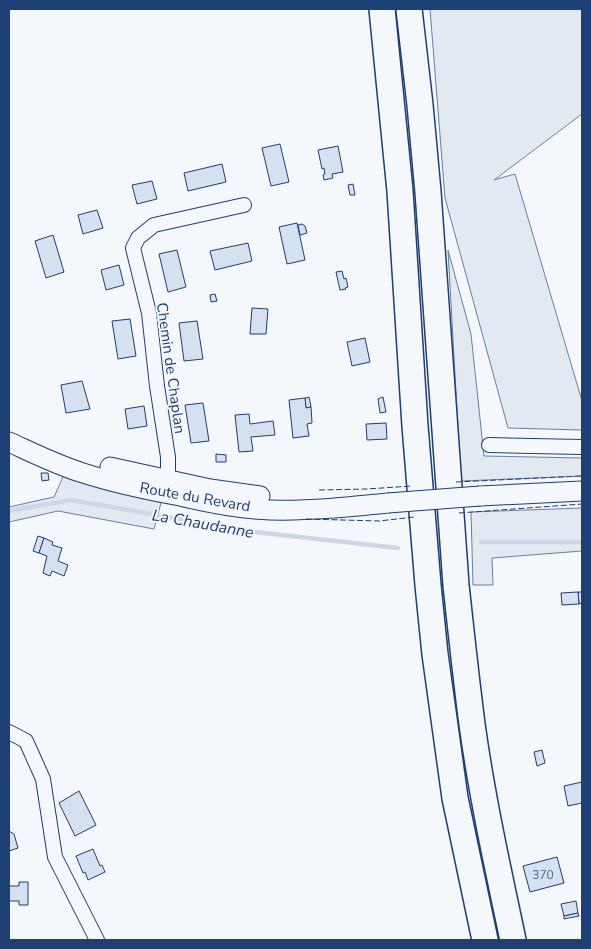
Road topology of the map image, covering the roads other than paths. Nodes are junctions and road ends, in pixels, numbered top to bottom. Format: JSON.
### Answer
{"nodes":[{"id":1,"x":382,"y":9,"type":"edge"},
{"id":2,"x":410,"y":9,"type":"edge"},
{"id":3,"x":244,"y":205,"type":"dead end"},
{"id":4,"x":9,"y":442,"type":"edge"},
{"id":5,"x":489,"y":445,"type":"dead end"},
{"id":6,"x":582,"y":447,"type":"edge"},
{"id":7,"x":166,"y":487,"type":"junction"},
{"id":8,"x":582,"y":491,"type":"edge"},
{"id":9,"x":9,"y":732,"type":"edge"},
{"id":10,"x":97,"y":940,"type":"edge"},
{"id":11,"x":485,"y":940,"type":"edge"},
{"id":12,"x":513,"y":940,"type":"edge"}],
"edges":[{"from":1,"to":11,"type":"highway"},
{"from":2,"to":12,"type":"highway"},
{"from":3,"to":7,"type":"street","name":"Chemin de Chaplan"},
{"from":4,"to":7,"type":"main road","name":"Route du Revard"},
{"from":5,"to":6,"type":"street"},
{"from":7,"to":8,"type":"main road","name":"Route du Revard","bridge":true},
{"from":9,"to":10,"type":"street"}]}
